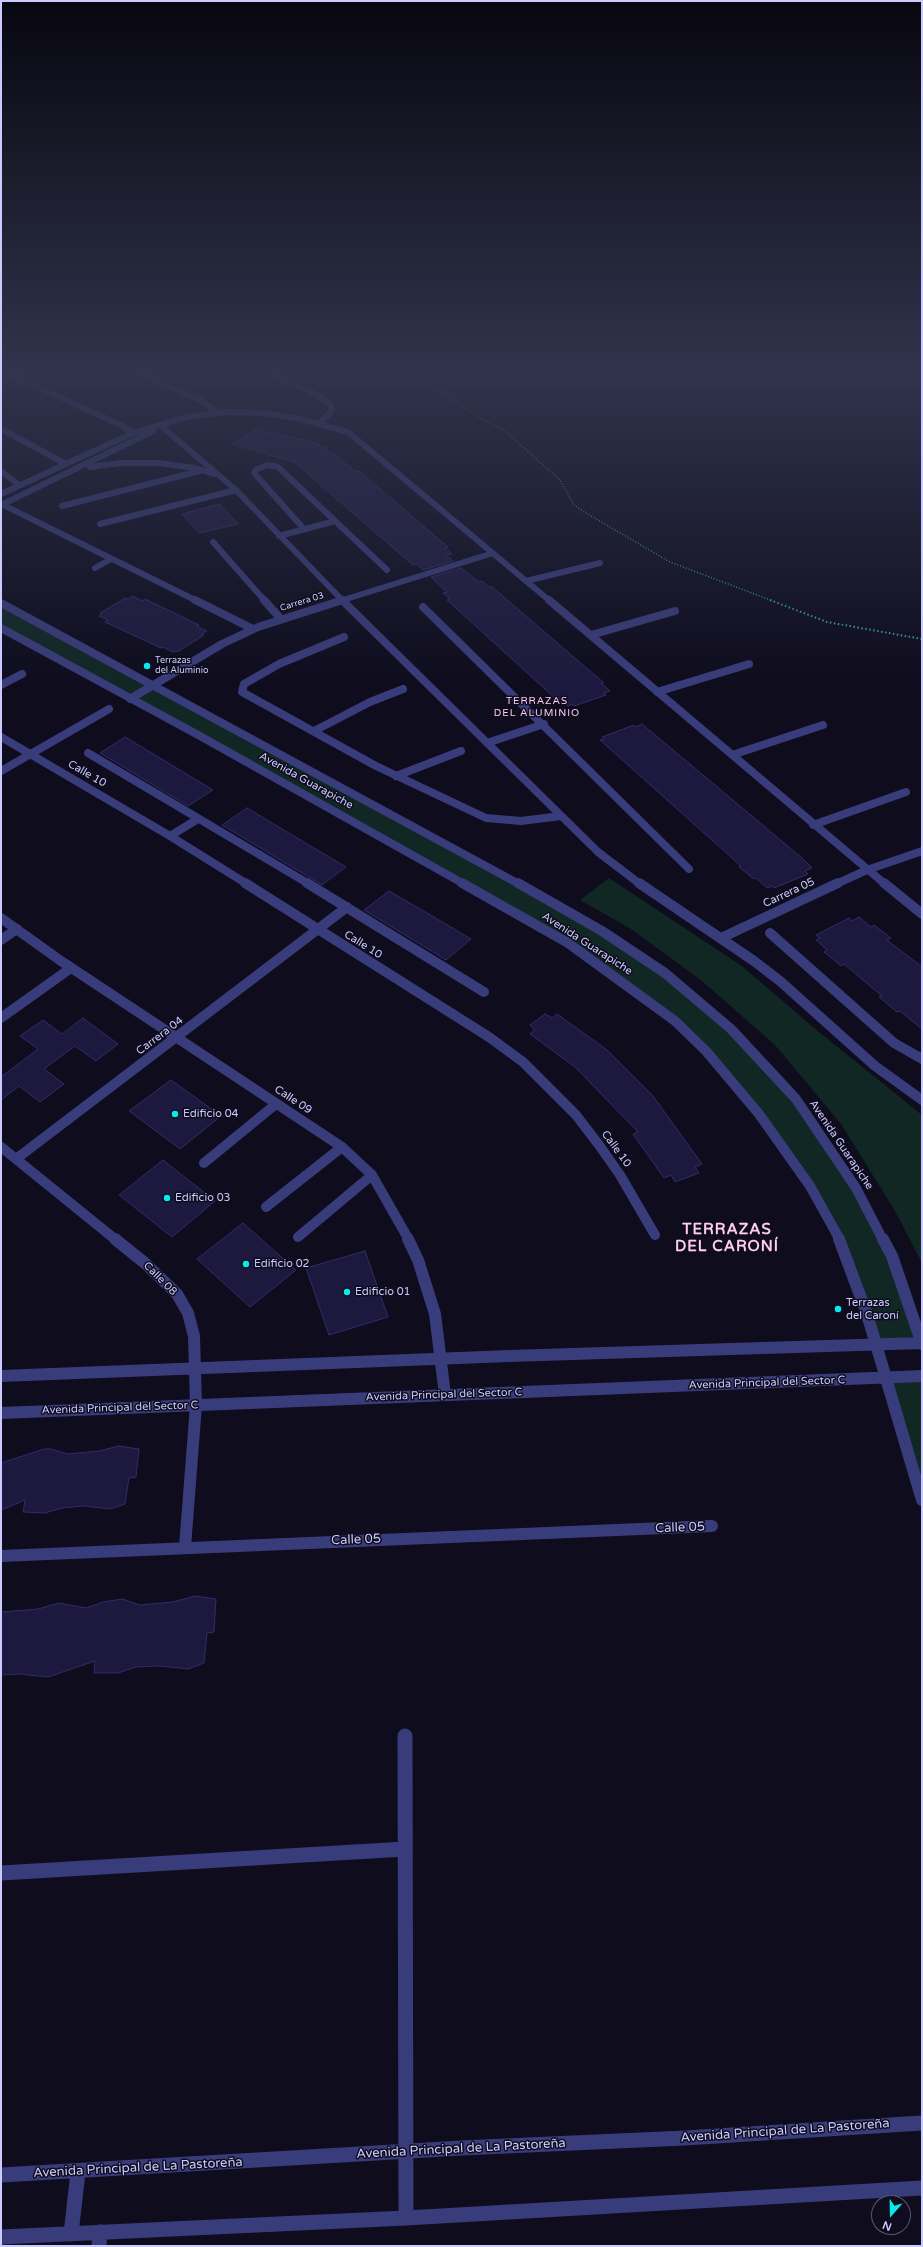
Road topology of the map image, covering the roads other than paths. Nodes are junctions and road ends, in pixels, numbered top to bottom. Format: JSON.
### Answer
{"nodes":[{"id":1,"x":12,"y":480,"type":"edge"},
{"id":2,"x":32,"y":480,"type":"edge"},
{"id":3,"x":53,"y":480,"type":"edge"},
{"id":4,"x":164,"y":480,"type":"edge"},
{"id":5,"x":224,"y":480,"type":"edge"},
{"id":6,"x":260,"y":480,"type":"edge"},
{"id":7,"x":292,"y":480,"type":"edge"},
{"id":8,"x":405,"y":480,"type":"edge"},
{"id":9,"x":19,"y":486,"type":"junction"},
{"id":10,"x":236,"y":490,"type":"junction"},
{"id":11,"x":1,"y":494,"type":"edge"},
{"id":12,"x":1,"y":504,"type":"edge"},
{"id":13,"x":62,"y":506,"type":"dead end"},
{"id":14,"x":335,"y":521,"type":"junction"},
{"id":15,"x":100,"y":524,"type":"dead end"},
{"id":16,"x":304,"y":529,"type":"junction"},
{"id":17,"x":279,"y":536,"type":"junction"},
{"id":18,"x":213,"y":542,"type":"dead end"},
{"id":19,"x":493,"y":553,"type":"junction"},
{"id":20,"x":111,"y":559,"type":"junction"},
{"id":21,"x":600,"y":563,"type":"dead end"},
{"id":22,"x":95,"y":568,"type":"dead end"},
{"id":23,"x":387,"y":570,"type":"dead end"},
{"id":24,"x":526,"y":581,"type":"junction"},
{"id":25,"x":342,"y":600,"type":"junction"},
{"id":26,"x":1,"y":603,"type":"edge"},
{"id":27,"x":423,"y":607,"type":"dead end"},
{"id":28,"x":675,"y":611,"type":"dead end"},
{"id":29,"x":280,"y":618,"type":"junction"},
{"id":30,"x":1,"y":628,"type":"edge"},
{"id":31,"x":253,"y":629,"type":"junction"},
{"id":32,"x":591,"y":635,"type":"junction"},
{"id":33,"x":344,"y":637,"type":"dead end"},
{"id":34,"x":749,"y":664,"type":"dead end"},
{"id":35,"x":22,"y":674,"type":"dead end"},
{"id":36,"x":1,"y":685,"type":"edge"},
{"id":37,"x":153,"y":685,"type":"junction"},
{"id":38,"x":403,"y":689,"type":"dead end"},
{"id":39,"x":657,"y":692,"type":"junction"},
{"id":40,"x":130,"y":699,"type":"junction"},
{"id":41,"x":109,"y":709,"type":"dead end"},
{"id":42,"x":544,"y":724,"type":"junction"},
{"id":43,"x":822,"y":725,"type":"dead end"},
{"id":44,"x":314,"y":731,"type":"junction"},
{"id":45,"x":1,"y":737,"type":"edge"},
{"id":46,"x":487,"y":743,"type":"junction"},
{"id":47,"x":460,"y":751,"type":"dead end"},
{"id":48,"x":88,"y":753,"type":"dead end"},
{"id":49,"x":30,"y":754,"type":"junction"},
{"id":50,"x":732,"y":755,"type":"junction"},
{"id":51,"x":1,"y":771,"type":"edge"},
{"id":52,"x":396,"y":776,"type":"junction"},
{"id":53,"x":906,"y":792,"type":"dead end"},
{"id":54,"x":561,"y":816,"type":"junction"},
{"id":55,"x":198,"y":819,"type":"junction"},
{"id":56,"x":813,"y":825,"type":"junction"},
{"id":57,"x":170,"y":836,"type":"junction"},
{"id":58,"x":922,"y":851,"type":"edge"},
{"id":59,"x":689,"y":869,"type":"dead end"},
{"id":60,"x":867,"y":870,"type":"junction"},
{"id":61,"x":347,"y":908,"type":"junction"},
{"id":62,"x":922,"y":914,"type":"edge"},
{"id":63,"x":1,"y":918,"type":"edge"},
{"id":64,"x":17,"y":929,"type":"junction"},
{"id":65,"x":318,"y":930,"type":"junction"},
{"id":66,"x":770,"y":933,"type":"dead end"},
{"id":67,"x":721,"y":938,"type":"junction"},
{"id":68,"x":1,"y":940,"type":"edge"},
{"id":69,"x":71,"y":968,"type":"junction"},
{"id":70,"x":484,"y":992,"type":"dead end"},
{"id":71,"x":1,"y":1018,"type":"edge"},
{"id":72,"x":177,"y":1038,"type":"junction"},
{"id":73,"x":922,"y":1059,"type":"edge"},
{"id":74,"x":922,"y":1100,"type":"edge"},
{"id":75,"x":276,"y":1104,"type":"junction"},
{"id":76,"x":1,"y":1147,"type":"edge"},
{"id":77,"x":342,"y":1147,"type":"junction"},
{"id":78,"x":16,"y":1159,"type":"junction"},
{"id":79,"x":204,"y":1163,"type":"dead end"},
{"id":80,"x":372,"y":1175,"type":"junction"},
{"id":81,"x":266,"y":1206,"type":"dead end"},
{"id":82,"x":655,"y":1235,"type":"dead end"},
{"id":83,"x":298,"y":1237,"type":"dead end"},
{"id":84,"x":922,"y":1343,"type":"edge"},
{"id":85,"x":876,"y":1344,"type":"junction"},
{"id":86,"x":442,"y":1358,"type":"junction"},
{"id":87,"x":196,"y":1369,"type":"junction"},
{"id":88,"x":1,"y":1376,"type":"edge"},
{"id":89,"x":922,"y":1376,"type":"edge"},
{"id":90,"x":886,"y":1378,"type":"junction"},
{"id":91,"x":445,"y":1395,"type":"junction"},
{"id":92,"x":196,"y":1405,"type":"junction"},
{"id":93,"x":1,"y":1413,"type":"edge"},
{"id":94,"x":922,"y":1500,"type":"edge"},
{"id":95,"x":712,"y":1526,"type":"dead end"},
{"id":96,"x":185,"y":1547,"type":"junction"},
{"id":97,"x":1,"y":1556,"type":"edge"},
{"id":98,"x":405,"y":1736,"type":"dead end"},
{"id":99,"x":405,"y":1849,"type":"junction"},
{"id":100,"x":1,"y":1874,"type":"edge"},
{"id":101,"x":922,"y":2123,"type":"edge"},
{"id":102,"x":406,"y":2151,"type":"junction"},
{"id":103,"x":78,"y":2172,"type":"junction"},
{"id":104,"x":1,"y":2175,"type":"edge"},
{"id":105,"x":922,"y":2188,"type":"edge"},
{"id":106,"x":406,"y":2218,"type":"junction"},
{"id":107,"x":71,"y":2234,"type":"junction"},
{"id":108,"x":1,"y":2237,"type":"edge"},
{"id":109,"x":99,"y":2239,"type":"edge"}],
"edges":[{"from":1,"to":9,"type":"street"},
{"from":2,"to":9,"type":"street"},
{"from":3,"to":12,"type":"street"},
{"from":4,"to":13,"type":"street"},
{"from":5,"to":10,"type":"street"},
{"from":6,"to":16,"type":"street"},
{"from":7,"to":14,"type":"street"},
{"from":8,"to":19,"type":"street"},
{"from":9,"to":11,"type":"street"},
{"from":10,"to":15,"type":"street"},
{"from":10,"to":17,"type":"street"},
{"from":12,"to":20,"type":"street"},
{"from":14,"to":16,"type":"street"},
{"from":14,"to":23,"type":"street"},
{"from":16,"to":17,"type":"street"},
{"from":17,"to":25,"type":"street"},
{"from":18,"to":29,"type":"street"},
{"from":19,"to":24,"type":"street"},
{"from":19,"to":25,"type":"street","name":"Carrera 03"},
{"from":20,"to":22,"type":"street"},
{"from":20,"to":31,"type":"street"},
{"from":21,"to":24,"type":"street"},
{"from":24,"to":32,"type":"street"},
{"from":25,"to":29,"type":"street","name":"Carrera 03"},
{"from":25,"to":46,"type":"street"},
{"from":26,"to":37,"type":"street","name":"Avenida Guarapiche"},
{"from":27,"to":42,"type":"street"},
{"from":28,"to":32,"type":"street"},
{"from":29,"to":31,"type":"street","name":"Carrera 03"},
{"from":30,"to":40,"type":"street","name":"Avenida Guarapiche"},
{"from":31,"to":37,"type":"street","name":"Carrera 03"},
{"from":32,"to":39,"type":"street"},
{"from":33,"to":44,"type":"street"},
{"from":34,"to":39,"type":"street"},
{"from":35,"to":36,"type":"street"},
{"from":37,"to":40,"type":"street","name":"Carrera 03"},
{"from":37,"to":84,"type":"street","name":"Avenida Guarapiche"},
{"from":38,"to":44,"type":"street"},
{"from":39,"to":50,"type":"street"},
{"from":40,"to":85,"type":"street","name":"Avenida Guarapiche"},
{"from":41,"to":49,"type":"street"},
{"from":42,"to":46,"type":"street"},
{"from":42,"to":59,"type":"street"},
{"from":43,"to":50,"type":"street"},
{"from":44,"to":52,"type":"street"},
{"from":45,"to":49,"type":"street","name":"Calle 10"},
{"from":46,"to":54,"type":"street"},
{"from":47,"to":52,"type":"street"},
{"from":48,"to":55,"type":"street"},
{"from":49,"to":51,"type":"street"},
{"from":49,"to":57,"type":"street","name":"Calle 10"},
{"from":50,"to":56,"type":"street"},
{"from":52,"to":54,"type":"street"},
{"from":53,"to":56,"type":"street"},
{"from":54,"to":67,"type":"street"},
{"from":55,"to":57,"type":"street"},
{"from":55,"to":61,"type":"street"},
{"from":56,"to":60,"type":"street"},
{"from":57,"to":65,"type":"street","name":"Calle 10"},
{"from":58,"to":60,"type":"street","name":"Carrera 05"},
{"from":60,"to":62,"type":"street"},
{"from":60,"to":67,"type":"street","name":"Carrera 05"},
{"from":61,"to":65,"type":"street","name":"Carrera 04"},
{"from":61,"to":70,"type":"street"},
{"from":63,"to":64,"type":"street","name":"Calle 09"},
{"from":64,"to":68,"type":"street"},
{"from":64,"to":69,"type":"street","name":"Calle 09"},
{"from":65,"to":72,"type":"street","name":"Carrera 04"},
{"from":65,"to":82,"type":"street","name":"Calle 10"},
{"from":66,"to":73,"type":"street"},
{"from":67,"to":74,"type":"street"},
{"from":69,"to":71,"type":"street"},
{"from":69,"to":72,"type":"street","name":"Calle 09"},
{"from":72,"to":75,"type":"street","name":"Calle 09"},
{"from":72,"to":78,"type":"street","name":"Carrera 04"},
{"from":75,"to":77,"type":"street","name":"Calle 09"},
{"from":75,"to":79,"type":"street"},
{"from":76,"to":78,"type":"street","name":"Calle 08"},
{"from":77,"to":80,"type":"street","name":"Calle 09"},
{"from":77,"to":81,"type":"street"},
{"from":78,"to":87,"type":"street","name":"Calle 08"},
{"from":80,"to":83,"type":"street"},
{"from":80,"to":86,"type":"street","name":"Calle 09"},
{"from":84,"to":85,"type":"street"},
{"from":85,"to":86,"type":"street"},
{"from":85,"to":90,"type":"street","name":"Avenida Guarapiche"},
{"from":86,"to":87,"type":"street"},
{"from":86,"to":91,"type":"street","name":"Calle 09"},
{"from":87,"to":88,"type":"street"},
{"from":87,"to":92,"type":"street","name":"Calle 08"},
{"from":89,"to":90,"type":"street","name":"Avenida Principal del Sector C"},
{"from":90,"to":91,"type":"street","name":"Avenida Principal del Sector C"},
{"from":90,"to":94,"type":"street","name":"Avenida Guarapiche"},
{"from":91,"to":92,"type":"street","name":"Avenida Principal del Sector C"},
{"from":92,"to":93,"type":"street","name":"Avenida Principal del Sector C"},
{"from":92,"to":96,"type":"street","name":"Calle 08"},
{"from":95,"to":96,"type":"street","name":"Calle 05"},
{"from":96,"to":97,"type":"street","name":"Calle 05"},
{"from":98,"to":99,"type":"street"},
{"from":99,"to":100,"type":"street"},
{"from":99,"to":102,"type":"street"},
{"from":101,"to":102,"type":"street","name":"Avenida Principal de La Pastoreña"},
{"from":102,"to":103,"type":"street","name":"Avenida Principal de La Pastoreña"},
{"from":102,"to":106,"type":"street"},
{"from":103,"to":104,"type":"street","name":"Avenida Principal de La Pastoreña"},
{"from":103,"to":107,"type":"street"},
{"from":105,"to":106,"type":"street"},
{"from":106,"to":109,"type":"street"},
{"from":107,"to":108,"type":"street"},
{"from":107,"to":109,"type":"street"}]}
